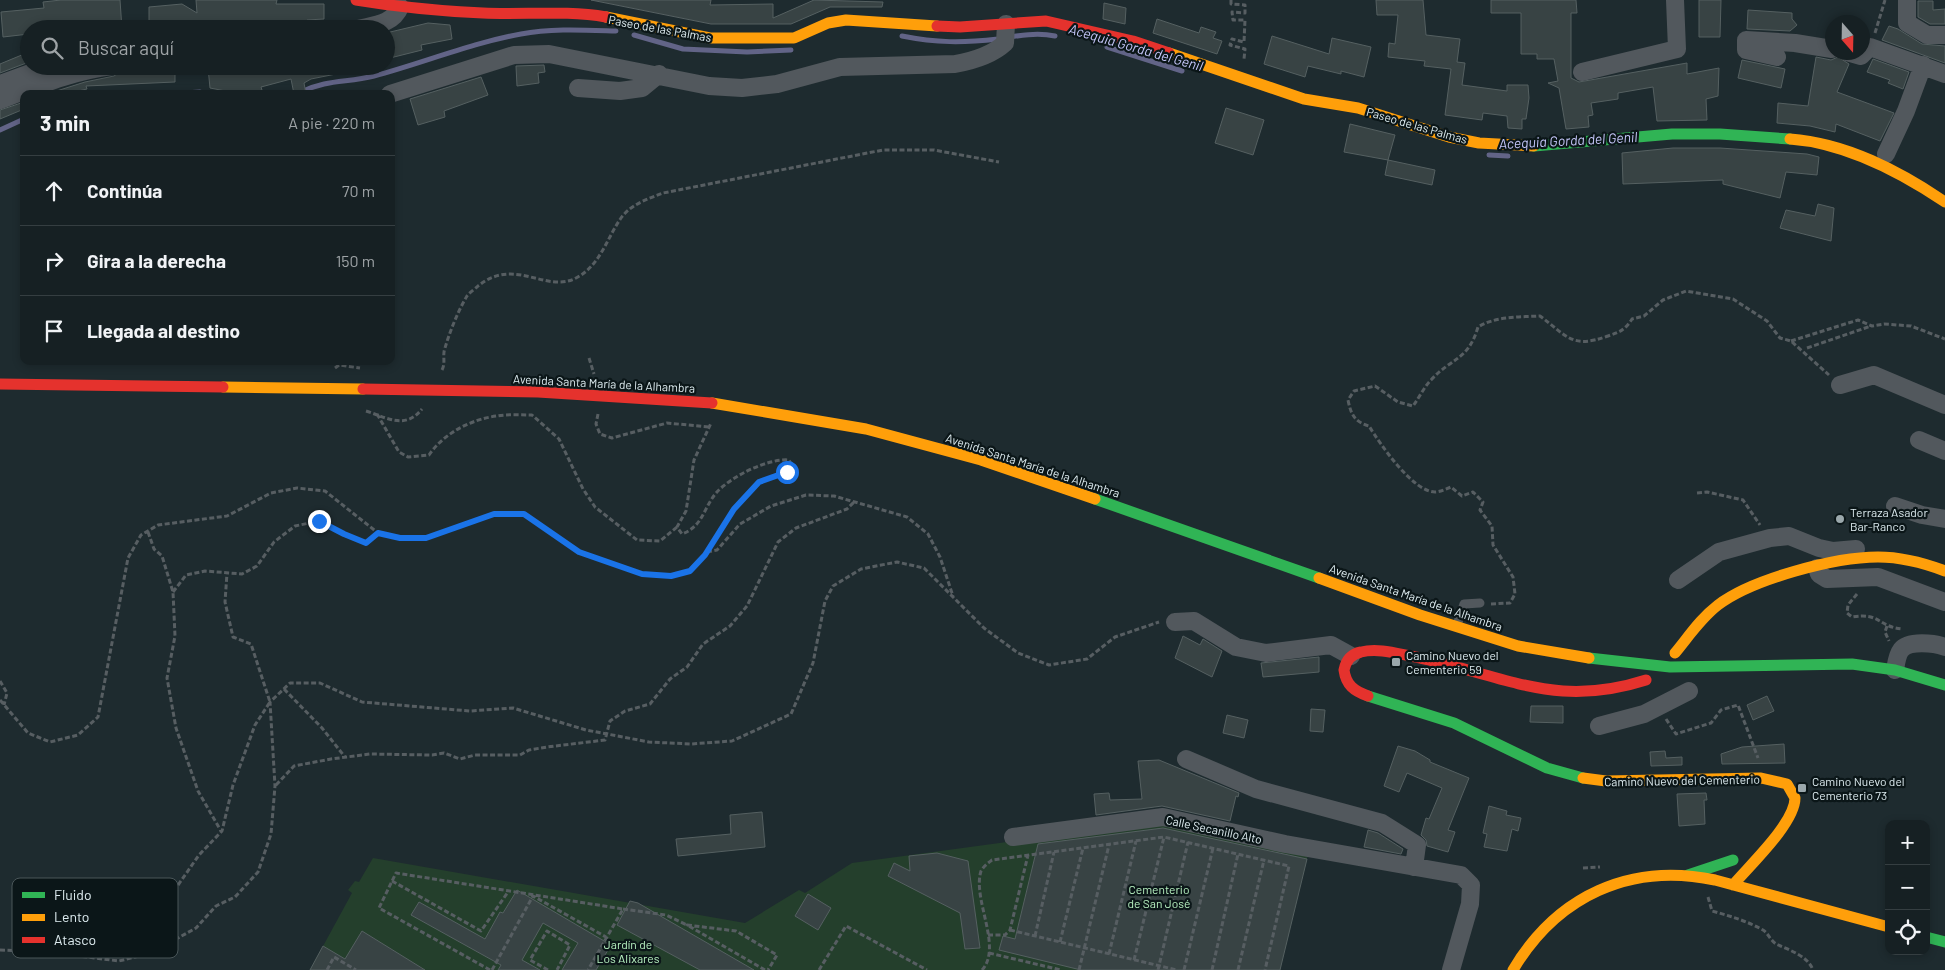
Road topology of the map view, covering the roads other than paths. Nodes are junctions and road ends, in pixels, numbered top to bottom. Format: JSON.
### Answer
{"nodes":[{"id":1,"x":356,"y":0,"type":"edge"},
{"id":2,"x":1675,"y":0,"type":"edge"},
{"id":3,"x":1907,"y":0,"type":"edge"},
{"id":4,"x":400,"y":7,"type":"junction"},
{"id":5,"x":388,"y":20,"type":"edge"},
{"id":6,"x":1006,"y":33,"type":"junction"},
{"id":7,"x":1945,"y":35,"type":"edge"},
{"id":8,"x":1870,"y":47,"type":"edge"},
{"id":9,"x":1825,"y":48,"type":"edge"},
{"id":10,"x":1777,"y":56,"type":"dead end"},
{"id":11,"x":1923,"y":65,"type":"junction"},
{"id":12,"x":1582,"y":72,"type":"dead end"},
{"id":13,"x":659,"y":74,"type":"junction"},
{"id":14,"x":1945,"y":74,"type":"edge"},
{"id":15,"x":25,"y":75,"type":"edge"},
{"id":16,"x":56,"y":75,"type":"edge"},
{"id":17,"x":66,"y":75,"type":"edge"},
{"id":18,"x":59,"y":77,"type":"junction"},
{"id":19,"x":0,"y":84,"type":"edge"},
{"id":20,"x":578,"y":88,"type":"dead end"},
{"id":21,"x":26,"y":90,"type":"edge"},
{"id":22,"x":20,"y":92,"type":"edge"},
{"id":23,"x":395,"y":92,"type":"edge"},
{"id":24,"x":0,"y":100,"type":"edge"},
{"id":25,"x":1886,"y":154,"type":"dead end"},
{"id":26,"x":1945,"y":202,"type":"edge"},
{"id":27,"x":0,"y":384,"type":"edge"},
{"id":28,"x":1840,"y":385,"type":"road end"},
{"id":29,"x":1945,"y":405,"type":"edge"},
{"id":30,"x":1919,"y":440,"type":"dead end"},
{"id":31,"x":1945,"y":451,"type":"edge"},
{"id":32,"x":1895,"y":506,"type":"dead end"},
{"id":33,"x":1945,"y":519,"type":"edge"},
{"id":34,"x":1875,"y":557,"type":"junction"},
{"id":35,"x":1816,"y":568,"type":"junction"},
{"id":36,"x":1945,"y":571,"type":"edge"},
{"id":37,"x":1678,"y":580,"type":"dead end"},
{"id":38,"x":1945,"y":602,"type":"edge"},
{"id":39,"x":1480,"y":603,"type":"road end"},
{"id":40,"x":1175,"y":622,"type":"road end"},
{"id":41,"x":1456,"y":627,"type":"junction"},
{"id":42,"x":1945,"y":647,"type":"edge"},
{"id":43,"x":1675,"y":653,"type":"dead end"},
{"id":44,"x":1350,"y":656,"type":"junction"},
{"id":45,"x":1895,"y":670,"type":"junction"},
{"id":46,"x":1646,"y":680,"type":"dead end"},
{"id":47,"x":1945,"y":685,"type":"edge"},
{"id":48,"x":1689,"y":691,"type":"dead end"},
{"id":49,"x":1599,"y":726,"type":"dead end"},
{"id":50,"x":1186,"y":760,"type":"dead end"},
{"id":51,"x":1785,"y":821,"type":"junction"},
{"id":52,"x":1013,"y":837,"type":"dead end"},
{"id":53,"x":1756,"y":842,"type":"dead end"},
{"id":54,"x":1756,"y":856,"type":"junction"},
{"id":55,"x":1414,"y":867,"type":"junction"},
{"id":56,"x":1687,"y":875,"type":"junction"},
{"id":57,"x":1719,"y":881,"type":"junction"},
{"id":58,"x":1733,"y":885,"type":"junction"},
{"id":59,"x":1763,"y":893,"type":"junction"},
{"id":60,"x":1885,"y":926,"type":"edge"},
{"id":61,"x":1930,"y":938,"type":"edge"},
{"id":62,"x":1945,"y":942,"type":"edge"},
{"id":63,"x":1451,"y":970,"type":"edge"},
{"id":64,"x":1513,"y":970,"type":"edge"}],
"edges":[{"from":1,"to":4,"type":"street","name":"Paseo de las Palmas"},
{"from":2,"to":12,"type":"street"},
{"from":3,"to":7,"type":"street"},
{"from":4,"to":5,"type":"street"},
{"from":4,"to":6,"type":"street","name":"Paseo de las Palmas"},
{"from":6,"to":13,"type":"street","name":"Paseo de las Palmas"},
{"from":6,"to":26,"type":"street","name":"Paseo de las Palmas"},
{"from":8,"to":11,"type":"street"},
{"from":9,"to":10,"type":"street"},
{"from":11,"to":14,"type":"street"},
{"from":11,"to":25,"type":"street"},
{"from":13,"to":20,"type":"street"},
{"from":13,"to":23,"type":"street","name":"Paseo de las Palmas"},
{"from":15,"to":19,"type":"street"},
{"from":16,"to":18,"type":"street"},
{"from":17,"to":18,"type":"street"},
{"from":18,"to":21,"type":"street"},
{"from":22,"to":24,"type":"street"},
{"from":27,"to":41,"type":"street","name":"Avenida Santa María de la Alhambra","bridge":true},
{"from":28,"to":29,"type":"street"},
{"from":30,"to":31,"type":"street"},
{"from":32,"to":33,"type":"street"},
{"from":34,"to":35,"type":"street"},
{"from":34,"to":36,"type":"street"},
{"from":34,"to":37,"type":"street"},
{"from":35,"to":38,"type":"street"},
{"from":35,"to":43,"type":"street"},
{"from":39,"to":41,"type":"lane"},
{"from":40,"to":44,"type":"street"},
{"from":41,"to":45,"type":"street","name":"Avenida Santa María de la Alhambra"},
{"from":42,"to":45,"type":"street"},
{"from":44,"to":46,"type":"street"},
{"from":44,"to":51,"type":"street","name":"Camino Nuevo del Cementerio"},
{"from":45,"to":47,"type":"street","name":"Avenida Santa María de la Alhambra"},
{"from":48,"to":49,"type":"street"},
{"from":50,"to":55,"type":"street"},
{"from":51,"to":53,"type":"street","name":"Camino Nuevo del Cementerio"},
{"from":51,"to":54,"type":"street","name":"Camino Nuevo del Cementerio"},
{"from":52,"to":55,"type":"street","name":"Calle Secanillo Alto"},
{"from":54,"to":58,"type":"street","name":"Camino Nuevo del Cementerio"},
{"from":54,"to":59,"type":"street"},
{"from":55,"to":63,"type":"street","name":"Calle Secanillo Alto"},
{"from":56,"to":57,"type":"street"},
{"from":56,"to":57,"type":"street"},
{"from":56,"to":64,"type":"street"},
{"from":57,"to":58,"type":"street"},
{"from":58,"to":59,"type":"street"},
{"from":59,"to":60,"type":"street"},
{"from":61,"to":62,"type":"street"}]}
